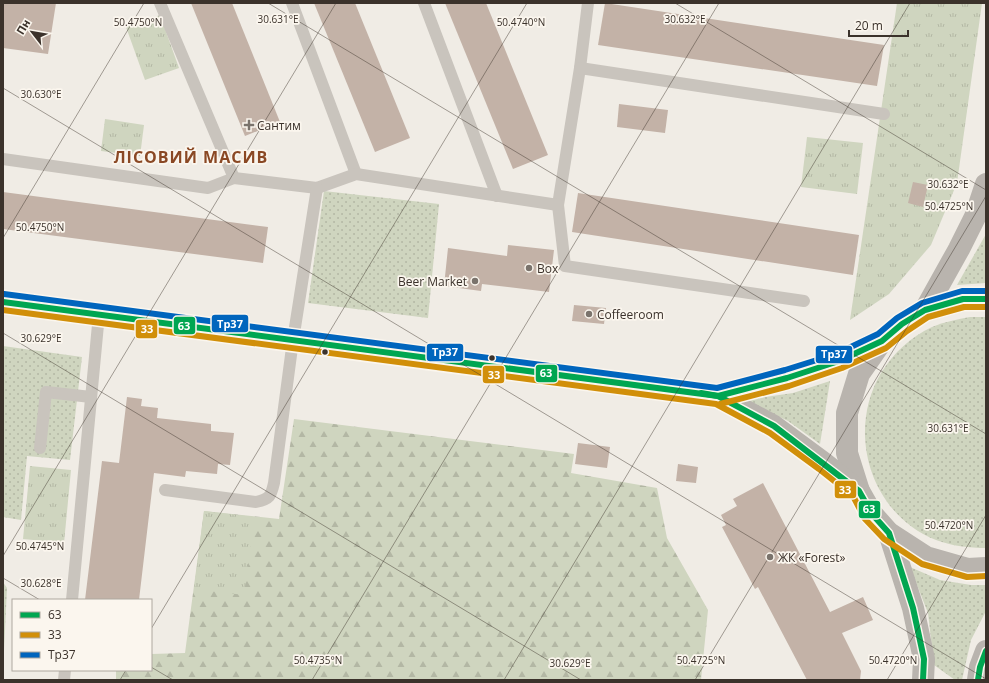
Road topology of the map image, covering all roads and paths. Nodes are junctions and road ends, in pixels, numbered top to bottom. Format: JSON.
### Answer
{"nodes":[{"id":1,"x":160,"y":3,"type":"edge"},
{"id":2,"x":292,"y":3,"type":"edge"},
{"id":3,"x":424,"y":3,"type":"edge"},
{"id":4,"x":588,"y":3,"type":"edge"},
{"id":5,"x":580,"y":68,"type":"junction"},
{"id":6,"x":884,"y":114,"type":"dead end"},
{"id":7,"x":3,"y":159,"type":"edge"},
{"id":8,"x":356,"y":174,"type":"junction"},
{"id":9,"x":234,"y":178,"type":"junction"},
{"id":10,"x":986,"y":184,"type":"edge"},
{"id":11,"x":317,"y":188,"type":"junction"},
{"id":12,"x":497,"y":196,"type":"junction"},
{"id":13,"x":558,"y":205,"type":"junction"},
{"id":14,"x":986,"y":299,"type":"edge"},
{"id":15,"x":804,"y":300,"type":"dead end"},
{"id":16,"x":3,"y":302,"type":"edge"},
{"id":17,"x":925,"y":310,"type":"junction"},
{"id":18,"x":99,"y":314,"type":"junction"},
{"id":19,"x":293,"y":340,"type":"junction"},
{"id":20,"x":882,"y":341,"type":"junction"},
{"id":21,"x":718,"y":396,"type":"junction"},
{"id":22,"x":91,"y":397,"type":"junction"},
{"id":23,"x":40,"y":448,"type":"dead end"},
{"id":24,"x":165,"y":490,"type":"dead end"},
{"id":25,"x":858,"y":491,"type":"junction"},
{"id":26,"x":890,"y":534,"type":"junction"},
{"id":27,"x":986,"y":568,"type":"edge"},
{"id":28,"x":72,"y":599,"type":"edge"},
{"id":29,"x":986,"y":651,"type":"edge"},
{"id":30,"x":923,"y":680,"type":"edge"},
{"id":31,"x":978,"y":680,"type":"edge"}],
"edges":[{"from":1,"to":9,"type":"lane"},
{"from":2,"to":8,"type":"lane"},
{"from":3,"to":12,"type":"lane"},
{"from":4,"to":5,"type":"lane"},
{"from":5,"to":6,"type":"lane"},
{"from":5,"to":13,"type":"lane"},
{"from":7,"to":9,"type":"lane"},
{"from":8,"to":11,"type":"lane"},
{"from":8,"to":12,"type":"lane"},
{"from":9,"to":11,"type":"lane"},
{"from":10,"to":17,"type":"street"},
{"from":11,"to":19,"type":"lane"},
{"from":12,"to":13,"type":"lane"},
{"from":13,"to":15,"type":"lane"},
{"from":14,"to":17,"type":"street"},
{"from":16,"to":18,"type":"street"},
{"from":17,"to":20,"type":"street"},
{"from":18,"to":19,"type":"street"},
{"from":18,"to":22,"type":"lane"},
{"from":19,"to":21,"type":"street"},
{"from":19,"to":24,"type":"lane"},
{"from":20,"to":21,"type":"street"},
{"from":20,"to":25,"type":"street"},
{"from":21,"to":25,"type":"street"},
{"from":22,"to":23,"type":"lane"},
{"from":22,"to":28,"type":"lane"},
{"from":25,"to":26,"type":"street"},
{"from":26,"to":27,"type":"street"},
{"from":26,"to":30,"type":"street"},
{"from":29,"to":31,"type":"street"}]}
